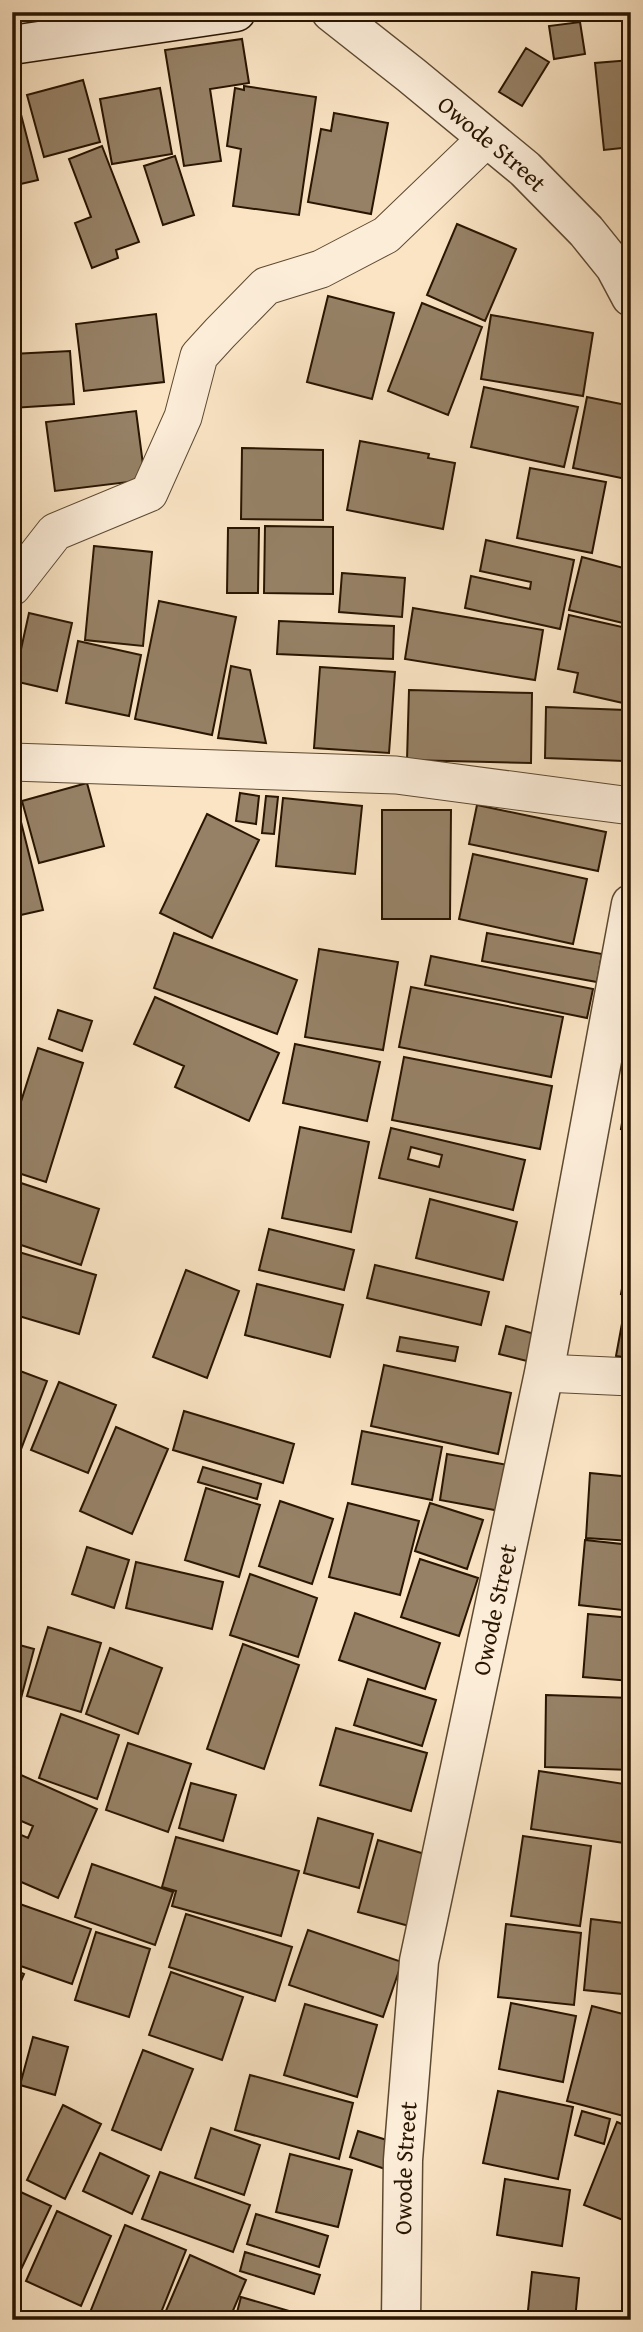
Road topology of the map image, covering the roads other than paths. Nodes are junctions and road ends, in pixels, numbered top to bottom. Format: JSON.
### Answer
{"nodes":[{"id":1,"x":236,"y":12,"type":"edge"},
{"id":2,"x":331,"y":12,"type":"edge"},
{"id":3,"x":146,"y":19,"type":"edge"},
{"id":4,"x":12,"y":45,"type":"edge"},
{"id":5,"x":487,"y":138,"type":"junction"},
{"id":6,"x":626,"y":275,"type":"edge"},
{"id":7,"x":12,"y":587,"type":"edge"},
{"id":8,"x":12,"y":762,"type":"edge"},
{"id":9,"x":631,"y":806,"type":"edge"},
{"id":10,"x":631,"y":904,"type":"edge"},
{"id":11,"x":544,"y":1373,"type":"junction"},
{"id":12,"x":631,"y":1377,"type":"edge"},
{"id":13,"x":401,"y":2320,"type":"edge"}],
"edges":[{"from":1,"to":3,"type":"street"},
{"from":2,"to":5,"type":"street","name":"Owode Street"},
{"from":3,"to":4,"type":"street"},
{"from":5,"to":6,"type":"street","name":"Owode Street"},
{"from":5,"to":7,"type":"street"},
{"from":8,"to":9,"type":"street"},
{"from":10,"to":11,"type":"street","name":"Owode Street"},
{"from":11,"to":12,"type":"street"},
{"from":11,"to":13,"type":"street","name":"Owode Street"}]}
